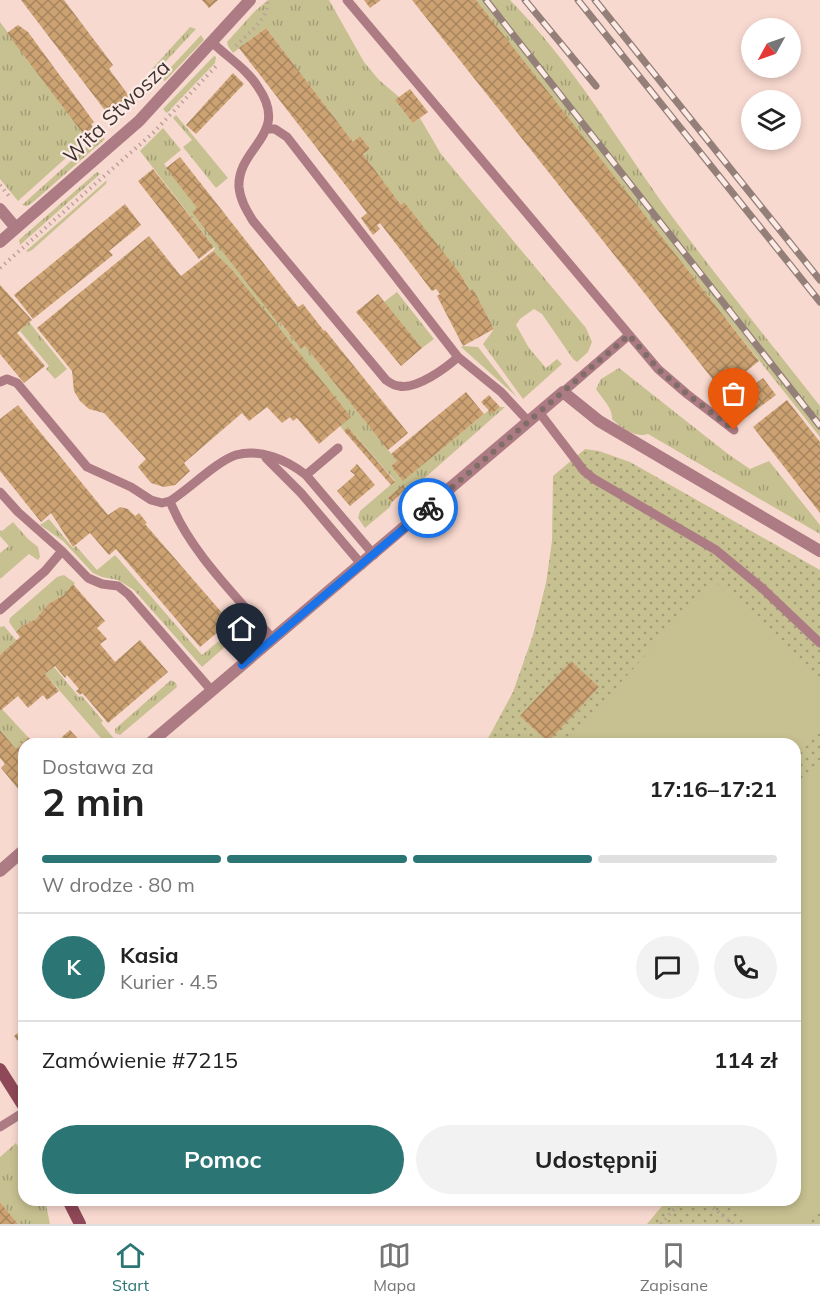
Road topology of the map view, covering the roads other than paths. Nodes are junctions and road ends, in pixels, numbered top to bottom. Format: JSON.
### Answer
{"nodes":[{"id":1,"x":250,"y":0,"type":"edge"},
{"id":2,"x":347,"y":0,"type":"edge"},
{"id":3,"x":212,"y":42,"type":"junction"},
{"id":4,"x":267,"y":129,"type":"junction"},
{"id":5,"x":0,"y":209,"type":"edge"},
{"id":6,"x":16,"y":228,"type":"junction"},
{"id":7,"x":0,"y":242,"type":"edge"},
{"id":8,"x":629,"y":335,"type":"junction"},
{"id":9,"x":458,"y":357,"type":"junction"},
{"id":10,"x":0,"y":382,"type":"edge"},
{"id":11,"x":563,"y":392,"type":"junction"},
{"id":12,"x":539,"y":412,"type":"junction"},
{"id":13,"x":528,"y":422,"type":"junction"},
{"id":14,"x":734,"y":430,"type":"dead end"},
{"id":15,"x":338,"y":448,"type":"dead end"},
{"id":16,"x":256,"y":453,"type":"junction"},
{"id":17,"x":306,"y":476,"type":"junction"},
{"id":18,"x":0,"y":492,"type":"edge"},
{"id":19,"x":170,"y":501,"type":"junction"},
{"id":20,"x":62,"y":551,"type":"junction"},
{"id":21,"x":820,"y":551,"type":"edge"},
{"id":22,"x":374,"y":555,"type":"junction"},
{"id":23,"x":362,"y":565,"type":"junction"},
{"id":24,"x":0,"y":610,"type":"edge"},
{"id":25,"x":273,"y":639,"type":"junction"},
{"id":26,"x":820,"y":643,"type":"edge"},
{"id":27,"x":212,"y":691,"type":"junction"},
{"id":28,"x":156,"y":738,"type":"edge"},
{"id":29,"x":18,"y":855,"type":"edge"},
{"id":30,"x":0,"y":871,"type":"edge"},
{"id":31,"x":0,"y":1069,"type":"edge"},
{"id":32,"x":18,"y":1098,"type":"edge"},
{"id":33,"x":18,"y":1116,"type":"edge"},
{"id":34,"x":0,"y":1127,"type":"edge"},
{"id":35,"x":68,"y":1206,"type":"edge"},
{"id":36,"x":71,"y":1206,"type":"edge"},
{"id":37,"x":70,"y":1224,"type":"edge"},
{"id":38,"x":80,"y":1224,"type":"edge"}],
"edges":[{"from":1,"to":3,"type":"street","name":"Wita Stwosza"},
{"from":2,"to":8,"type":"lane"},
{"from":3,"to":4,"type":"lane"},
{"from":3,"to":6,"type":"street","name":"Wita Stwosza"},
{"from":4,"to":9,"type":"lane"},
{"from":4,"to":9,"type":"lane"},
{"from":5,"to":6,"type":"street"},
{"from":6,"to":7,"type":"street","name":"Wita Stwosza"},
{"from":8,"to":11,"type":"lane"},
{"from":8,"to":14,"type":"lane"},
{"from":9,"to":13,"type":"lane"},
{"from":10,"to":19,"type":"lane"},
{"from":11,"to":12,"type":"street"},
{"from":11,"to":21,"type":"street"},
{"from":12,"to":13,"type":"street"},
{"from":12,"to":26,"type":"lane"},
{"from":13,"to":22,"type":"street"},
{"from":15,"to":17,"type":"lane"},
{"from":16,"to":17,"type":"lane"},
{"from":16,"to":19,"type":"lane"},
{"from":16,"to":23,"type":"lane"},
{"from":17,"to":22,"type":"lane"},
{"from":18,"to":20,"type":"lane"},
{"from":19,"to":25,"type":"lane"},
{"from":20,"to":24,"type":"lane"},
{"from":20,"to":27,"type":"lane"},
{"from":22,"to":23,"type":"street"},
{"from":23,"to":25,"type":"street"},
{"from":25,"to":27,"type":"street"},
{"from":27,"to":28,"type":"street"},
{"from":29,"to":30,"type":"street"},
{"from":31,"to":32,"type":"street"},
{"from":33,"to":34,"type":"lane"},
{"from":35,"to":37,"type":"street"},
{"from":36,"to":38,"type":"street"}]}
